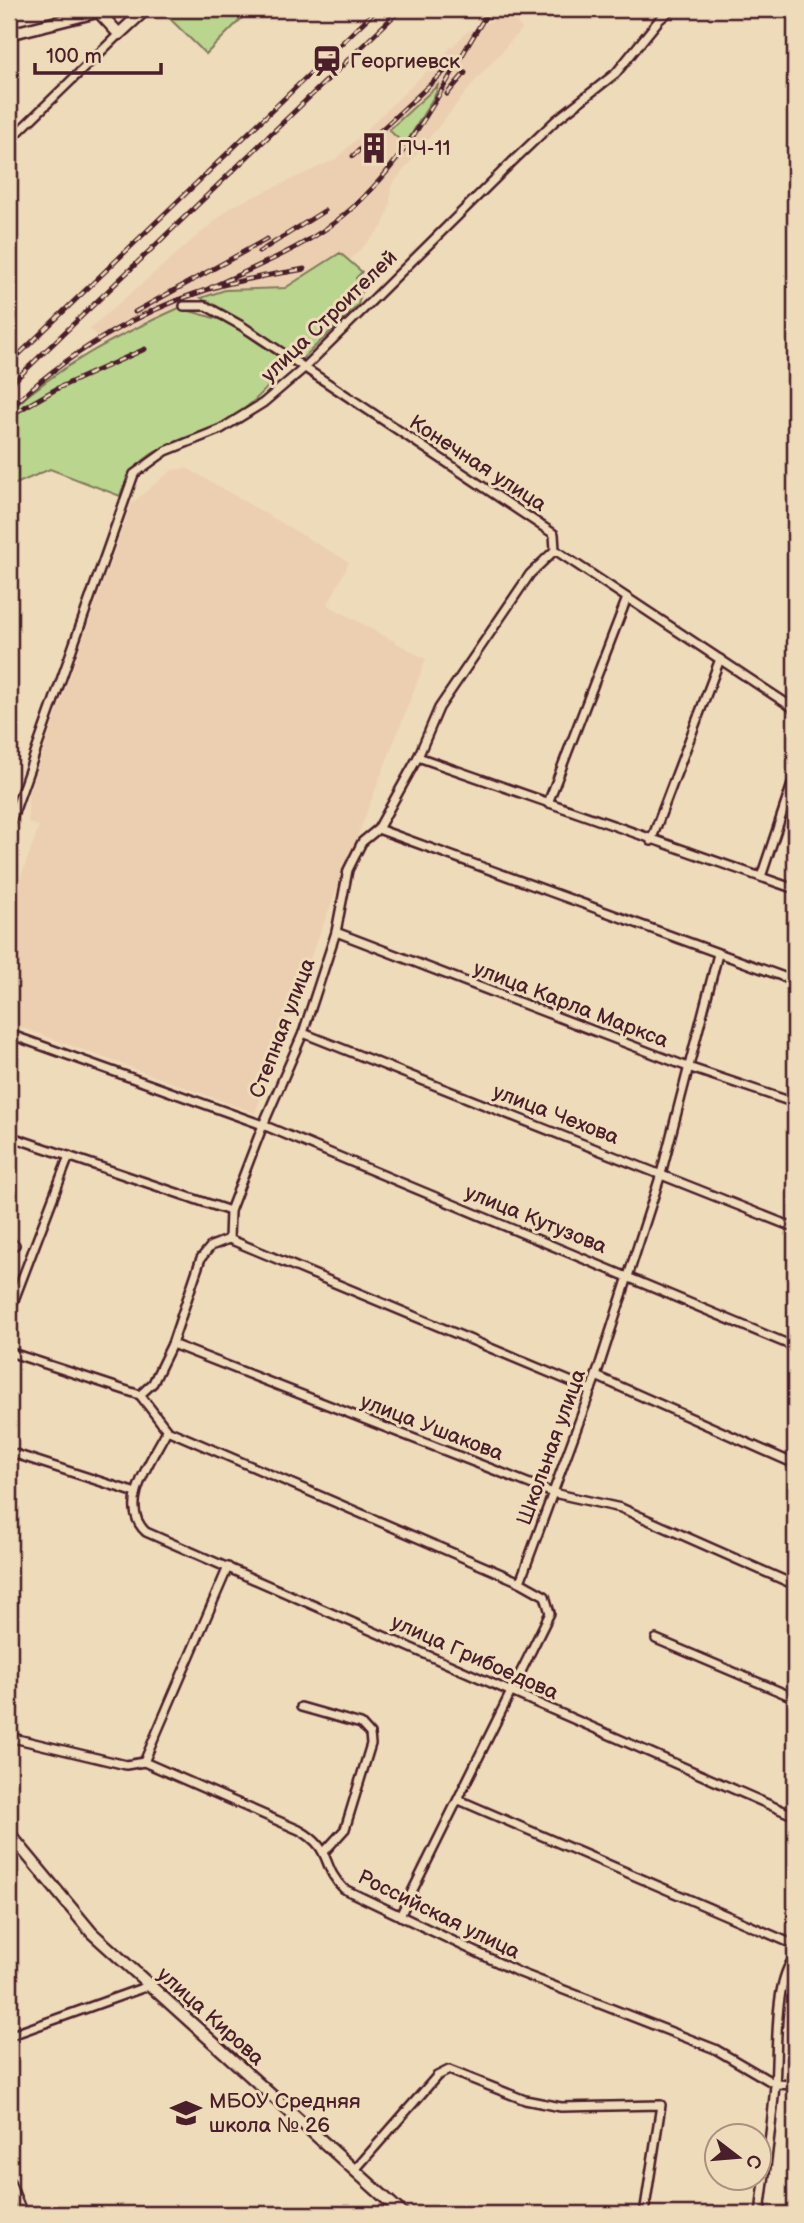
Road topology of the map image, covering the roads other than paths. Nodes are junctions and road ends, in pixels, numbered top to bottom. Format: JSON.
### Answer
{"nodes":[{"id":1,"x":146,"y":9,"type":"edge"},
{"id":2,"x":672,"y":9,"type":"edge"},
{"id":3,"x":97,"y":11,"type":"edge"},
{"id":4,"x":9,"y":34,"type":"edge"},
{"id":5,"x":119,"y":34,"type":"junction"},
{"id":6,"x":9,"y":141,"type":"edge"},
{"id":7,"x":184,"y":306,"type":"dead end"},
{"id":8,"x":303,"y":369,"type":"junction"},
{"id":9,"x":555,"y":550,"type":"junction"},
{"id":10,"x":627,"y":598,"type":"junction"},
{"id":11,"x":720,"y":659,"type":"junction"},
{"id":12,"x":795,"y":709,"type":"edge"},
{"id":13,"x":418,"y":757,"type":"junction"},
{"id":14,"x":795,"y":775,"type":"edge"},
{"id":15,"x":548,"y":803,"type":"junction"},
{"id":16,"x":9,"y":827,"type":"edge"},
{"id":17,"x":378,"y":829,"type":"junction"},
{"id":18,"x":651,"y":841,"type":"junction"},
{"id":19,"x":761,"y":877,"type":"junction"},
{"id":20,"x":795,"y":890,"type":"edge"},
{"id":21,"x":336,"y":932,"type":"junction"},
{"id":22,"x":718,"y":954,"type":"junction"},
{"id":23,"x":795,"y":981,"type":"edge"},
{"id":24,"x":303,"y":1033,"type":"junction"},
{"id":25,"x":9,"y":1034,"type":"edge"},
{"id":26,"x":688,"y":1067,"type":"junction"},
{"id":27,"x":795,"y":1103,"type":"edge"},
{"id":28,"x":262,"y":1125,"type":"junction"},
{"id":29,"x":9,"y":1136,"type":"edge"},
{"id":30,"x":69,"y":1156,"type":"junction"},
{"id":31,"x":661,"y":1174,"type":"junction"},
{"id":32,"x":230,"y":1210,"type":"junction"},
{"id":33,"x":795,"y":1228,"type":"edge"},
{"id":34,"x":229,"y":1239,"type":"junction"},
{"id":35,"x":626,"y":1275,"type":"junction"},
{"id":36,"x":9,"y":1313,"type":"edge"},
{"id":37,"x":172,"y":1345,"type":"junction"},
{"id":38,"x":795,"y":1347,"type":"edge"},
{"id":39,"x":9,"y":1352,"type":"edge"},
{"id":40,"x":596,"y":1376,"type":"junction"},
{"id":41,"x":591,"y":1390,"type":"junction"},
{"id":42,"x":140,"y":1395,"type":"junction"},
{"id":43,"x":167,"y":1430,"type":"junction"},
{"id":44,"x":9,"y":1452,"type":"edge"},
{"id":45,"x":795,"y":1464,"type":"edge"},
{"id":46,"x":136,"y":1493,"type":"junction"},
{"id":47,"x":553,"y":1493,"type":"junction"},
{"id":48,"x":228,"y":1567,"type":"junction"},
{"id":49,"x":520,"y":1582,"type":"junction"},
{"id":50,"x":795,"y":1585,"type":"edge"},
{"id":51,"x":656,"y":1639,"type":"dead end"},
{"id":52,"x":509,"y":1692,"type":"junction"},
{"id":53,"x":795,"y":1698,"type":"edge"},
{"id":54,"x":301,"y":1707,"type":"dead end"},
{"id":55,"x":9,"y":1737,"type":"edge"},
{"id":56,"x":144,"y":1762,"type":"junction"},
{"id":57,"x":459,"y":1800,"type":"junction"},
{"id":58,"x":795,"y":1816,"type":"edge"},
{"id":59,"x":9,"y":1833,"type":"edge"},
{"id":60,"x":325,"y":1851,"type":"junction"},
{"id":61,"x":400,"y":1916,"type":"junction"},
{"id":62,"x":795,"y":1945,"type":"edge"},
{"id":63,"x":795,"y":1956,"type":"edge"},
{"id":64,"x":148,"y":1986,"type":"junction"},
{"id":65,"x":9,"y":2036,"type":"edge"},
{"id":66,"x":775,"y":2084,"type":"junction"},
{"id":67,"x":795,"y":2085,"type":"edge"},
{"id":68,"x":354,"y":2171,"type":"junction"},
{"id":69,"x":9,"y":2180,"type":"edge"},
{"id":70,"x":23,"y":2214,"type":"edge"},
{"id":71,"x":403,"y":2214,"type":"edge"},
{"id":72,"x":644,"y":2214,"type":"edge"},
{"id":73,"x":760,"y":2214,"type":"edge"}],
"edges":[{"from":1,"to":5,"type":"main road"},
{"from":2,"to":8,"type":"street","name":"улица Строителей"},
{"from":3,"to":4,"type":"main road"},
{"from":3,"to":5,"type":"main road"},
{"from":5,"to":6,"type":"street"},
{"from":7,"to":8,"type":"street"},
{"from":8,"to":9,"type":"street","name":"Конечная улица"},
{"from":8,"to":16,"type":"street","name":"улица Строителей"},
{"from":9,"to":10,"type":"street","name":"Конечная улица"},
{"from":9,"to":13,"type":"street","name":"Степная улица"},
{"from":10,"to":11,"type":"street","name":"Конечная улица"},
{"from":10,"to":15,"type":"street"},
{"from":11,"to":12,"type":"street","name":"Конечная улица"},
{"from":11,"to":18,"type":"street"},
{"from":13,"to":15,"type":"street"},
{"from":13,"to":17,"type":"street","name":"Степная улица"},
{"from":14,"to":19,"type":"street"},
{"from":15,"to":18,"type":"street"},
{"from":17,"to":21,"type":"street","name":"Степная улица"},
{"from":17,"to":22,"type":"street"},
{"from":18,"to":19,"type":"street"},
{"from":19,"to":20,"type":"street"},
{"from":21,"to":24,"type":"street","name":"Степная улица"},
{"from":21,"to":26,"type":"street","name":"улица Карла Маркса"},
{"from":22,"to":23,"type":"street"},
{"from":22,"to":26,"type":"street","name":"Школьная улица"},
{"from":24,"to":28,"type":"street","name":"Степная улица"},
{"from":24,"to":31,"type":"street","name":"улица Чехова"},
{"from":25,"to":28,"type":"street","name":"улица Кутузова"},
{"from":26,"to":27,"type":"street","name":"улица Карла Маркса"},
{"from":26,"to":31,"type":"street","name":"Школьная улица"},
{"from":28,"to":32,"type":"street","name":"Степная улица"},
{"from":28,"to":35,"type":"street","name":"улица Кутузова"},
{"from":29,"to":30,"type":"street"},
{"from":30,"to":32,"type":"street"},
{"from":30,"to":36,"type":"street"},
{"from":31,"to":33,"type":"street","name":"улица Чехова"},
{"from":31,"to":35,"type":"street","name":"Школьная улица"},
{"from":32,"to":34,"type":"street","name":"Степная улица"},
{"from":34,"to":37,"type":"street"},
{"from":34,"to":41,"type":"street"},
{"from":35,"to":38,"type":"street","name":"улица Кутузова"},
{"from":35,"to":40,"type":"street","name":"Школьная улица"},
{"from":37,"to":42,"type":"street"},
{"from":37,"to":47,"type":"street","name":"улица Ушакова"},
{"from":39,"to":42,"type":"street"},
{"from":40,"to":41,"type":"street","name":"Школьная улица"},
{"from":40,"to":45,"type":"street"},
{"from":41,"to":47,"type":"street","name":"Школьная улица"},
{"from":42,"to":43,"type":"street"},
{"from":43,"to":46,"type":"street"},
{"from":43,"to":49,"type":"street"},
{"from":44,"to":46,"type":"street"},
{"from":46,"to":48,"type":"street","name":"улица Грибоедова"},
{"from":47,"to":49,"type":"street","name":"Школьная улица"},
{"from":47,"to":50,"type":"street","name":"улица Ушакова"},
{"from":48,"to":52,"type":"street","name":"улица Грибоедова"},
{"from":48,"to":56,"type":"street"},
{"from":49,"to":52,"type":"street"},
{"from":51,"to":53,"type":"street"},
{"from":52,"to":57,"type":"street"},
{"from":52,"to":58,"type":"street","name":"улица Грибоедова"},
{"from":54,"to":60,"type":"street"},
{"from":55,"to":56,"type":"street","name":"Российская улица"},
{"from":56,"to":60,"type":"street","name":"Российская улица"},
{"from":57,"to":61,"type":"street"},
{"from":57,"to":62,"type":"street"},
{"from":59,"to":64,"type":"main road","name":"улица Кирова"},
{"from":60,"to":61,"type":"street","name":"Российская улица"},
{"from":61,"to":66,"type":"street","name":"Российская улица"},
{"from":63,"to":66,"type":"street"},
{"from":64,"to":65,"type":"street"},
{"from":64,"to":68,"type":"main road","name":"улица Кирова"},
{"from":66,"to":67,"type":"street","name":"Российская улица"},
{"from":66,"to":73,"type":"street"},
{"from":68,"to":71,"type":"main road","name":"улица Кирова"},
{"from":68,"to":72,"type":"street"},
{"from":69,"to":70,"type":"street"}]}
